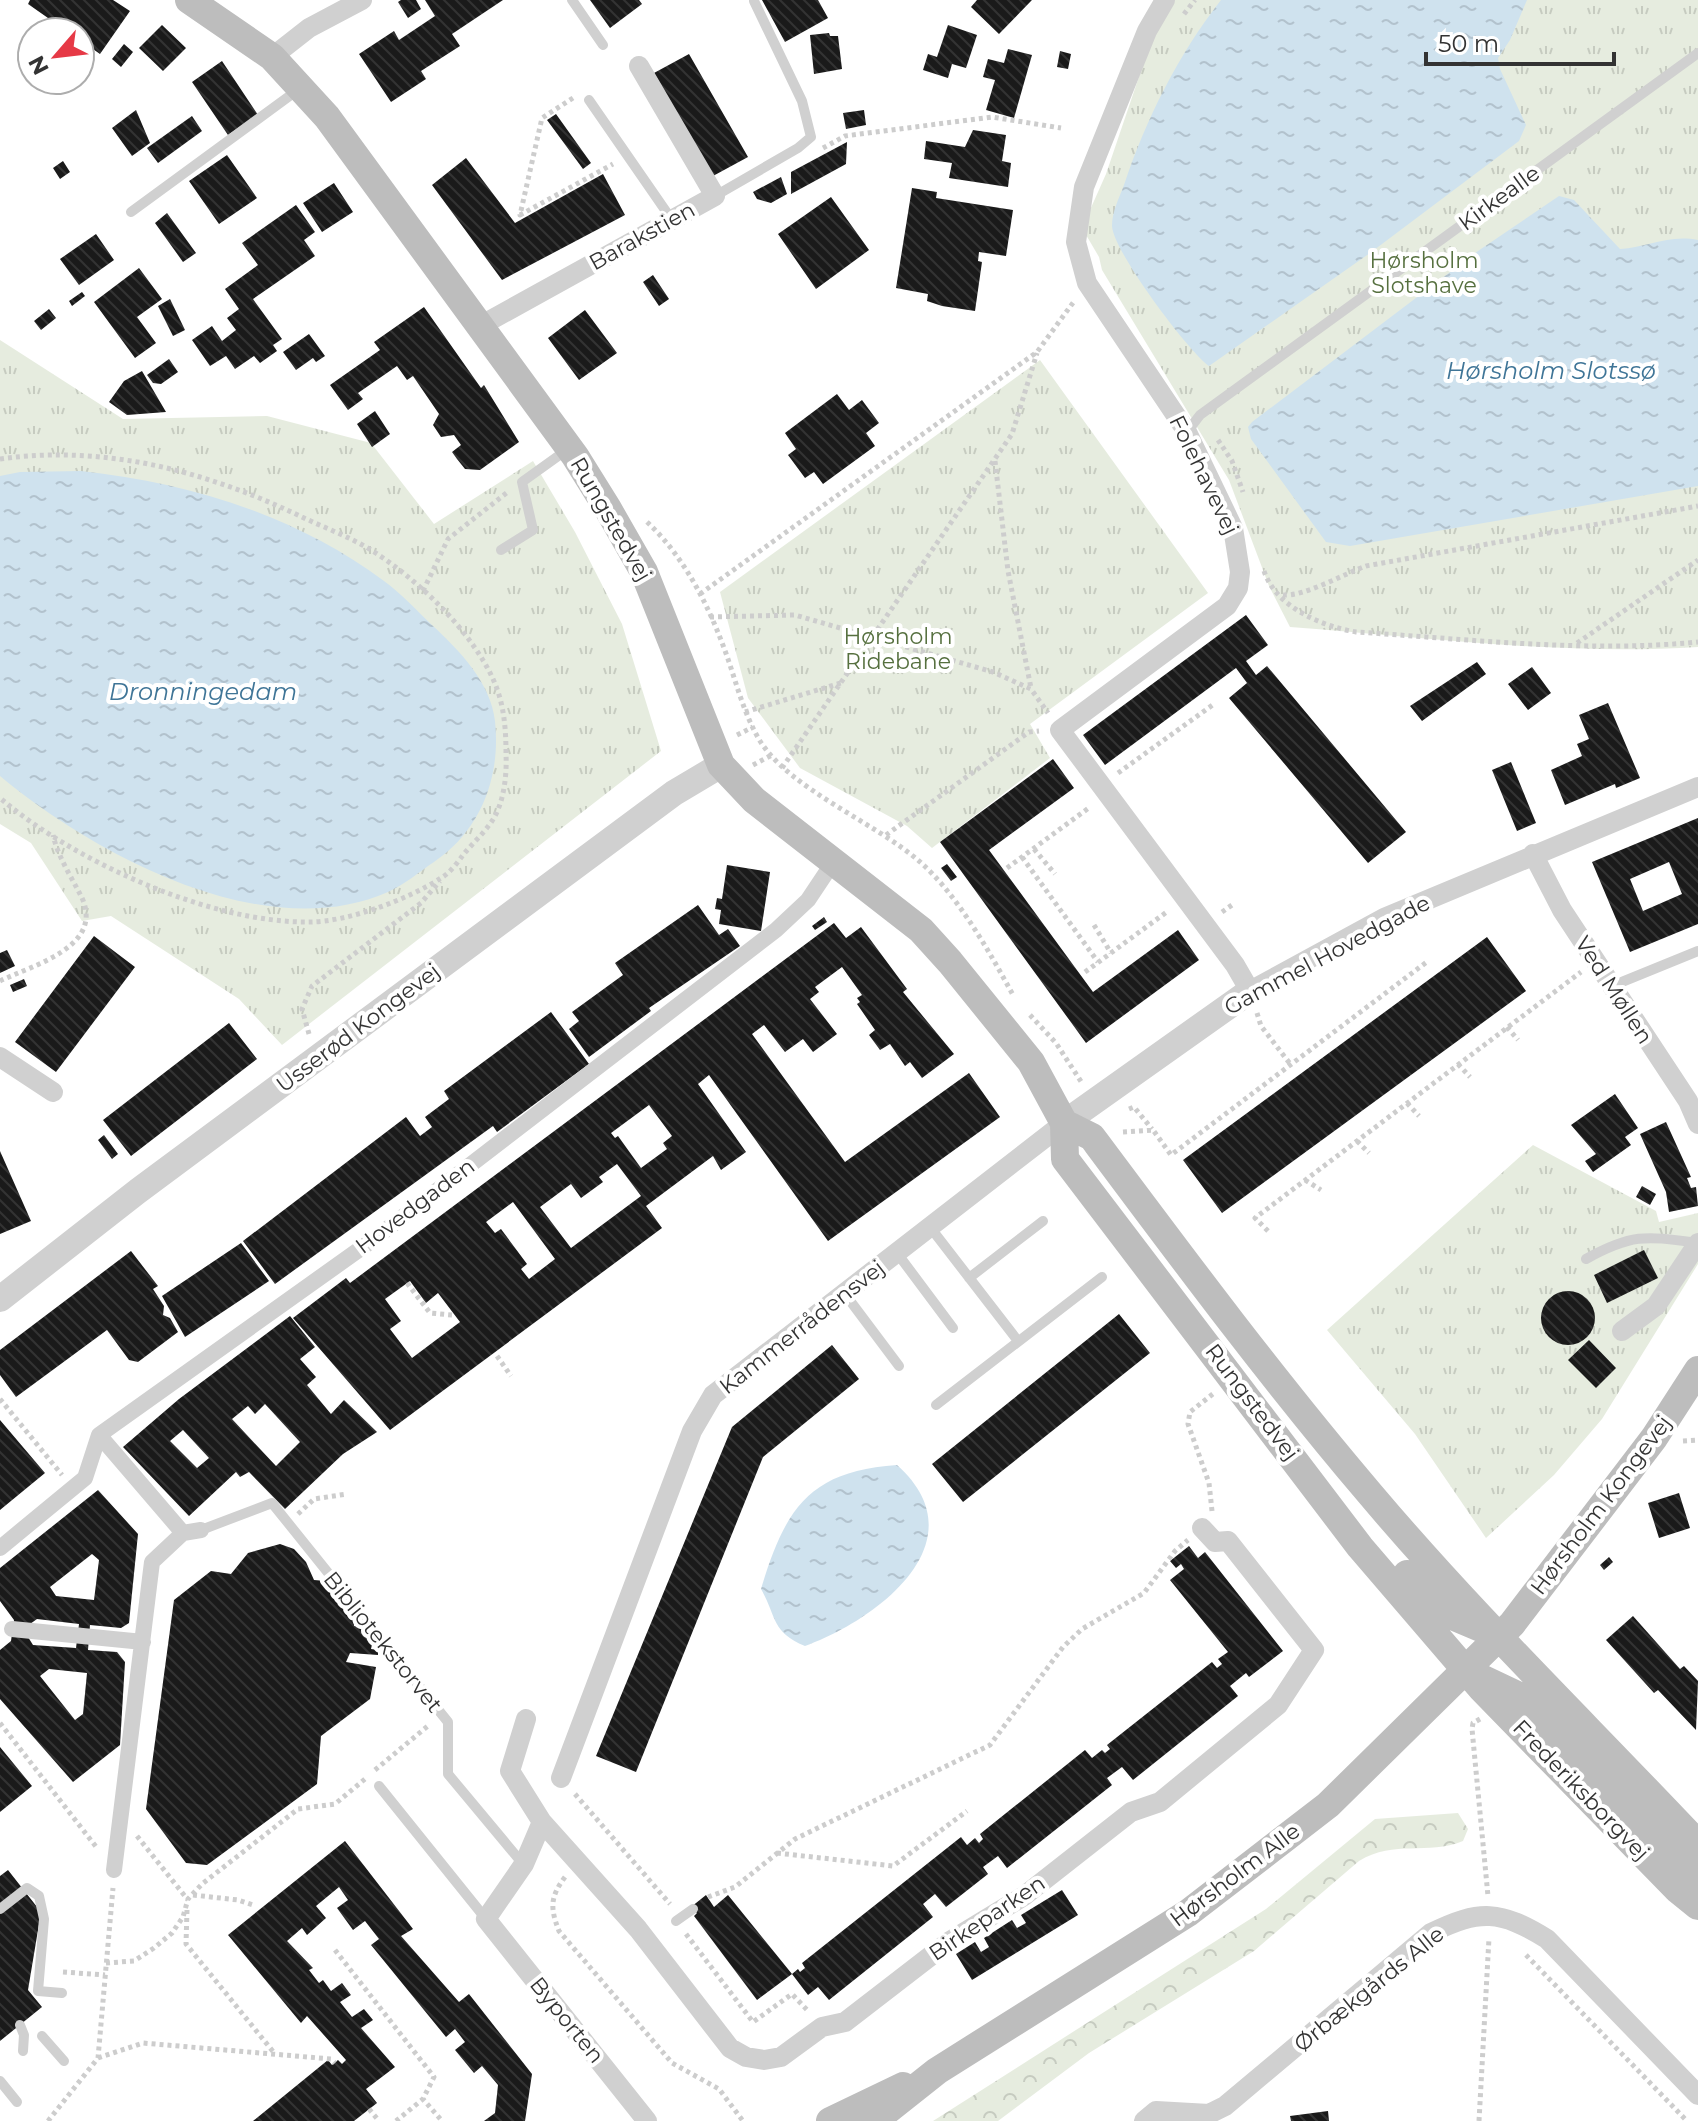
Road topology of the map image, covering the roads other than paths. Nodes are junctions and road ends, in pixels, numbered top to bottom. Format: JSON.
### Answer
{"nodes":[{"id":1,"x":189,"y":0,"type":"edge"},
{"id":2,"x":362,"y":0,"type":"edge"},
{"id":3,"x":572,"y":0,"type":"edge"},
{"id":4,"x":1165,"y":0,"type":"edge"},
{"id":5,"x":754,"y":1,"type":"edge"},
{"id":6,"x":603,"y":45,"type":"dead end"},
{"id":7,"x":1698,"y":53,"type":"edge"},
{"id":8,"x":272,"y":57,"type":"junction"},
{"id":9,"x":639,"y":66,"type":"dead end"},
{"id":10,"x":301,"y":87,"type":"junction"},
{"id":11,"x":589,"y":100,"type":"road end"},
{"id":12,"x":715,"y":196,"type":"junction"},
{"id":13,"x":131,"y":212,"type":"dead end"},
{"id":14,"x":672,"y":220,"type":"junction"},
{"id":15,"x":480,"y":326,"type":"junction"},
{"id":16,"x":1187,"y":432,"type":"junction"},
{"id":17,"x":570,"y":448,"type":"junction"},
{"id":18,"x":501,"y":550,"type":"dead end"},
{"id":19,"x":721,"y":765,"type":"junction"},
{"id":20,"x":1698,"y":787,"type":"edge"},
{"id":21,"x":1533,"y":854,"type":"junction"},
{"id":22,"x":834,"y":861,"type":"junction"},
{"id":23,"x":1698,"y":951,"type":"edge"},
{"id":24,"x":1612,"y":986,"type":"junction"},
{"id":25,"x":1250,"y":991,"type":"junction"},
{"id":26,"x":0,"y":1057,"type":"edge"},
{"id":27,"x":53,"y":1092,"type":"dead end"},
{"id":28,"x":1064,"y":1123,"type":"junction"},
{"id":29,"x":1698,"y":1124,"type":"edge"},
{"id":30,"x":1043,"y":1221,"type":"dead end"},
{"id":31,"x":930,"y":1227,"type":"junction"},
{"id":32,"x":1698,"y":1243,"type":"edge"},
{"id":33,"x":897,"y":1253,"type":"junction"},
{"id":34,"x":1586,"y":1259,"type":"dead end"},
{"id":35,"x":1102,"y":1277,"type":"dead end"},
{"id":36,"x":969,"y":1278,"type":"junction"},
{"id":37,"x":845,"y":1294,"type":"junction"},
{"id":38,"x":1171,"y":1296,"type":"junction"},
{"id":39,"x":0,"y":1299,"type":"edge"},
{"id":40,"x":953,"y":1328,"type":"dead end"},
{"id":41,"x":1622,"y":1331,"type":"dead end"},
{"id":42,"x":1018,"y":1341,"type":"junction"},
{"id":43,"x":899,"y":1366,"type":"dead end"},
{"id":44,"x":1698,"y":1370,"type":"edge"},
{"id":45,"x":936,"y":1405,"type":"dead end"},
{"id":46,"x":99,"y":1435,"type":"junction"},
{"id":47,"x":1202,"y":1528,"type":"road end"},
{"id":48,"x":201,"y":1530,"type":"joint"},
{"id":49,"x":183,"y":1533,"type":"junction"},
{"id":50,"x":0,"y":1548,"type":"edge"},
{"id":51,"x":12,"y":1629,"type":"dead end"},
{"id":52,"x":1500,"y":1636,"type":"junction"},
{"id":53,"x":143,"y":1642,"type":"junction"},
{"id":54,"x":1466,"y":1671,"type":"junction"},
{"id":55,"x":526,"y":1719,"type":"dead end"},
{"id":56,"x":561,"y":1778,"type":"dead end"},
{"id":57,"x":379,"y":1786,"type":"dead end"},
{"id":58,"x":542,"y":1822,"type":"junction"},
{"id":59,"x":1698,"y":1844,"type":"edge"},
{"id":60,"x":524,"y":1864,"type":"junction"},
{"id":61,"x":114,"y":1870,"type":"road end"},
{"id":62,"x":1698,"y":1876,"type":"edge"},
{"id":63,"x":1698,"y":1906,"type":"edge"},
{"id":64,"x":0,"y":1909,"type":"edge"},
{"id":65,"x":693,"y":1909,"type":"dead end"},
{"id":66,"x":486,"y":1919,"type":"junction"},
{"id":67,"x":676,"y":1921,"type":"dead end"},
{"id":68,"x":62,"y":1993,"type":"dead end"},
{"id":69,"x":20,"y":2025,"type":"dead end"},
{"id":70,"x":42,"y":2036,"type":"dead end"},
{"id":71,"x":23,"y":2051,"type":"dead end"},
{"id":72,"x":64,"y":2061,"type":"dead end"},
{"id":73,"x":937,"y":2071,"type":"junction"},
{"id":74,"x":0,"y":2081,"type":"edge"},
{"id":75,"x":1698,"y":2095,"type":"edge"},
{"id":76,"x":17,"y":2102,"type":"dead end"},
{"id":77,"x":1230,"y":2114,"type":"edge"},
{"id":78,"x":647,"y":2121,"type":"edge"},
{"id":79,"x":830,"y":2121,"type":"edge"},
{"id":80,"x":874,"y":2121,"type":"edge"},
{"id":81,"x":1144,"y":2121,"type":"edge"}],
"edges":[{"from":1,"to":8,"type":"main road","name":"Rungstedvej"},
{"from":2,"to":8,"type":"street"},
{"from":3,"to":6,"type":"lane"},
{"from":4,"to":16,"type":"street","name":"Folehavevej"},
{"from":5,"to":12,"type":"lane"},
{"from":7,"to":16,"type":"lane","name":"Kirkealle"},
{"from":8,"to":10,"type":"main road","name":"Rungstedvej"},
{"from":9,"to":12,"type":"street","name":"Barakstien"},
{"from":10,"to":13,"type":"lane"},
{"from":10,"to":15,"type":"main road","name":"Rungstedvej"},
{"from":11,"to":14,"type":"lane"},
{"from":12,"to":14,"type":"street","name":"Barakstien"},
{"from":14,"to":15,"type":"street","name":"Barakstien"},
{"from":15,"to":17,"type":"main road","name":"Rungstedvej"},
{"from":16,"to":25,"type":"street","name":"Folehavevej"},
{"from":17,"to":18,"type":"lane"},
{"from":17,"to":19,"type":"main road","name":"Rungstedvej"},
{"from":19,"to":22,"type":"main road","name":"Rungstedvej"},
{"from":19,"to":39,"type":"street","name":"Usserød Kongevej"},
{"from":20,"to":21,"type":"street","name":"Gammel Hovedgade"},
{"from":21,"to":24,"type":"street","name":"Ved Møllen"},
{"from":21,"to":25,"type":"street","name":"Gammel Hovedgade"},
{"from":22,"to":28,"type":"main road","name":"Rungstedvej"},
{"from":22,"to":46,"type":"street","name":"Hovedgaden"},
{"from":23,"to":24,"type":"lane"},
{"from":24,"to":29,"type":"street","name":"Ved Møllen"},
{"from":25,"to":28,"type":"street","name":"Gammel Hovedgade"},
{"from":26,"to":27,"type":"street"},
{"from":28,"to":31,"type":"street","name":"Kammerrådensvej"},
{"from":28,"to":38,"type":"main road","name":"Rungstedvej"},
{"from":28,"to":52,"type":"main road","name":"Rungstedvej"},
{"from":30,"to":36,"type":"lane"},
{"from":31,"to":33,"type":"street","name":"Kammerrådensvej"},
{"from":31,"to":36,"type":"lane"},
{"from":32,"to":34,"type":"lane"},
{"from":32,"to":41,"type":"street"},
{"from":33,"to":37,"type":"street","name":"Kammerrådensvej"},
{"from":33,"to":40,"type":"lane"},
{"from":35,"to":42,"type":"lane"},
{"from":36,"to":42,"type":"lane"},
{"from":37,"to":43,"type":"lane"},
{"from":37,"to":56,"type":"street","name":"Kammerrådensvej"},
{"from":38,"to":52,"type":"main road"},
{"from":38,"to":54,"type":"main road","name":"Rungstedvej"},
{"from":42,"to":45,"type":"lane"},
{"from":44,"to":52,"type":"main road","name":"Hørsholm Kongevej"},
{"from":46,"to":49,"type":"street"},
{"from":46,"to":50,"type":"street"},
{"from":47,"to":58,"type":"street","name":"Birkeparken"},
{"from":48,"to":49,"type":"street","name":"Bibliotekstorvet"},
{"from":48,"to":60,"type":"lane","name":"Bibliotekstorvet"},
{"from":49,"to":53,"type":"street"},
{"from":51,"to":53,"type":"street"},
{"from":52,"to":54,"type":"main road","name":"Hørsholm Alle"},
{"from":52,"to":59,"type":"main road"},
{"from":53,"to":61,"type":"street"},
{"from":54,"to":62,"type":"main road"},
{"from":54,"to":63,"type":"main road","name":"Frederiksborgvej"},
{"from":54,"to":73,"type":"main road","name":"Hørsholm Alle"},
{"from":55,"to":58,"type":"street"},
{"from":57,"to":66,"type":"lane"},
{"from":58,"to":60,"type":"street"},
{"from":60,"to":66,"type":"street"},
{"from":64,"to":68,"type":"lane"},
{"from":65,"to":67,"type":"lane"},
{"from":66,"to":78,"type":"street","name":"Byporten"},
{"from":69,"to":71,"type":"lane"},
{"from":70,"to":72,"type":"lane"},
{"from":73,"to":79,"type":"main road","name":"Hørsholm Alle"},
{"from":73,"to":80,"type":"main road","name":"Hørsholm Alle"},
{"from":74,"to":76,"type":"lane"},
{"from":75,"to":77,"type":"street","name":"Ørbækgårds Alle"},
{"from":77,"to":81,"type":"street","name":"Ørbækgårds Alle"}]}
